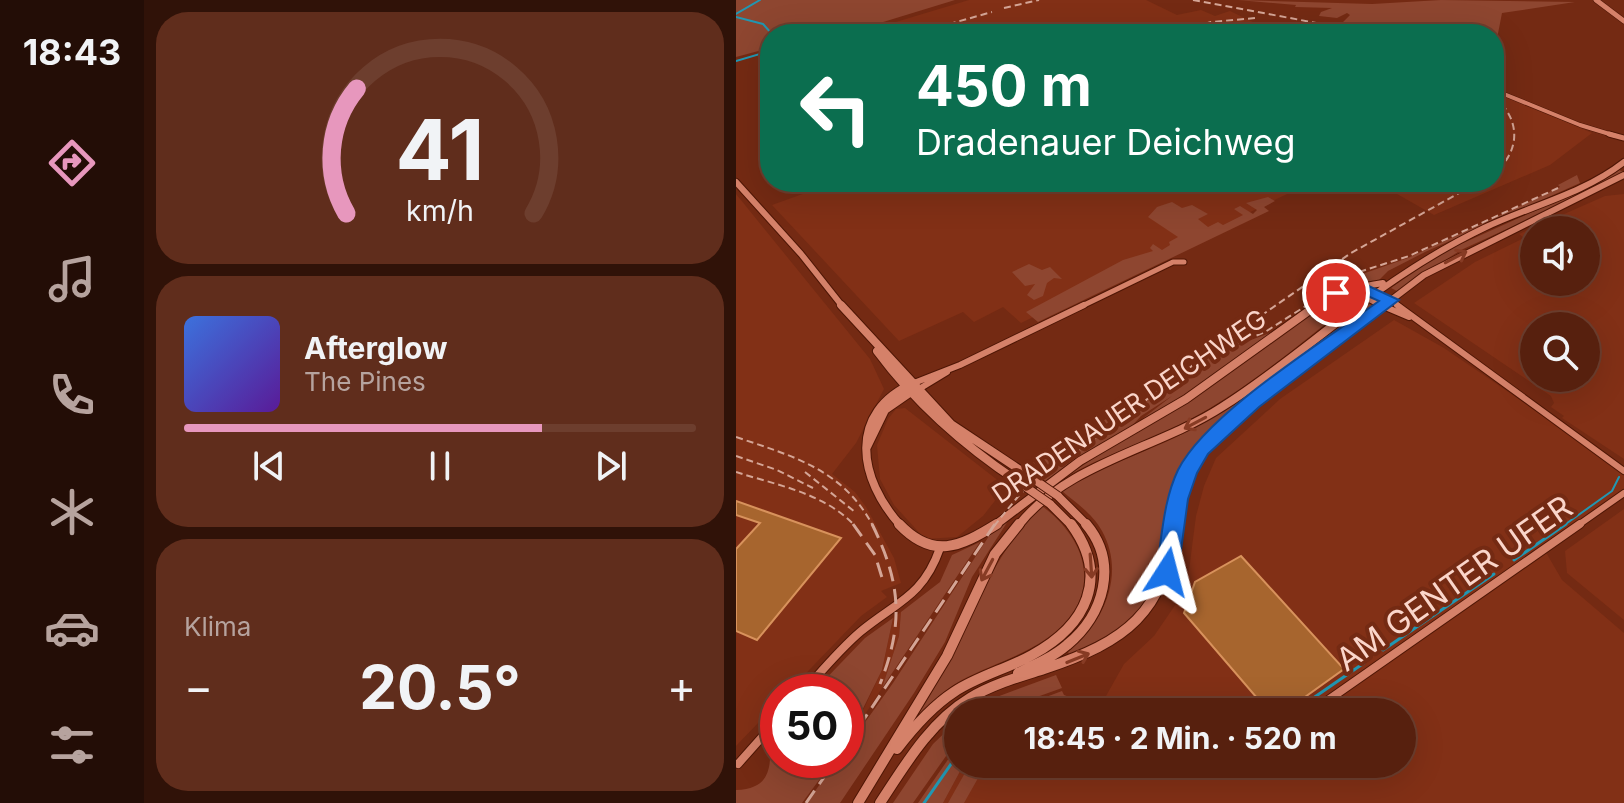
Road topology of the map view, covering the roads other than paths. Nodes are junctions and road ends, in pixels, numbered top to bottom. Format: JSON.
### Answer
{"nodes":[{"id":1,"x":1596,"y":0,"type":"edge"},
{"id":2,"x":1624,"y":21,"type":"edge"},
{"id":3,"x":1504,"y":94,"type":"edge"},
{"id":4,"x":1624,"y":138,"type":"edge"},
{"id":5,"x":1624,"y":162,"type":"edge"},
{"id":6,"x":1624,"y":175,"type":"edge"},
{"id":7,"x":736,"y":182,"type":"edge"},
{"id":8,"x":1184,"y":262,"type":"dead end"},
{"id":9,"x":1390,"y":281,"type":"junction"},
{"id":10,"x":1362,"y":287,"type":"junction"},
{"id":11,"x":1339,"y":292,"type":"junction"},
{"id":12,"x":1372,"y":295,"type":"junction"},
{"id":13,"x":1387,"y":303,"type":"junction"},
{"id":14,"x":1356,"y":308,"type":"junction"},
{"id":15,"x":880,"y":348,"type":"junction"},
{"id":16,"x":917,"y":386,"type":"junction"},
{"id":17,"x":906,"y":390,"type":"junction"},
{"id":18,"x":1624,"y":471,"type":"edge"},
{"id":19,"x":1024,"y":480,"type":"junction"},
{"id":20,"x":1624,"y":493,"type":"edge"},
{"id":21,"x":1054,"y":500,"type":"junction"},
{"id":22,"x":940,"y":548,"type":"junction"},
{"id":23,"x":820,"y":674,"type":"edge"},
{"id":24,"x":1003,"y":681,"type":"junction"},
{"id":25,"x":1331,"y":698,"type":"edge"},
{"id":26,"x":760,"y":739,"type":"edge"},
{"id":27,"x":738,"y":764,"type":"edge"},
{"id":28,"x":877,"y":775,"type":"junction"},
{"id":29,"x":858,"y":803,"type":"edge"},
{"id":30,"x":880,"y":803,"type":"edge"}],
"edges":[{"from":1,"to":2,"type":"main road"},
{"from":3,"to":4,"type":"street"},
{"from":5,"to":9,"type":"main road"},
{"from":13,"to":6,"type":"main road","one_way":true},
{"from":7,"to":15,"type":"main road"},
{"from":8,"to":16,"type":"street"},
{"from":9,"to":10,"type":"main road","name":"DRADENAUER DEICHWEG"},
{"from":9,"to":12,"type":"main road"},
{"from":10,"to":11,"type":"main road","name":"DRADENAUER DEICHWEG"},
{"from":10,"to":12,"type":"main road"},
{"from":11,"to":12,"type":"main road"},
{"from":11,"to":14,"type":"main road"},
{"from":11,"to":22,"type":"main road","name":"DRADENAUER DEICHWEG"},
{"from":12,"to":13,"type":"main road"},
{"from":12,"to":14,"type":"main road"},
{"from":13,"to":18,"type":"street"},
{"from":24,"to":13,"type":"main road","one_way":true},
{"from":14,"to":28,"type":"main road","one_way":true},
{"from":15,"to":16,"type":"main road"},
{"from":15,"to":17,"type":"main road"},
{"from":16,"to":17,"type":"main road"},
{"from":16,"to":19,"type":"main road"},
{"from":17,"to":19,"type":"main road"},
{"from":17,"to":22,"type":"main road"},
{"from":19,"to":21,"type":"main road","bridge":true},
{"from":20,"to":25,"type":"street","name":"AM GENTER UFER"},
{"from":21,"to":24,"type":"main road"},
{"from":21,"to":28,"type":"main road","one_way":true},
{"from":22,"to":23,"type":"street"},
{"from":24,"to":30,"type":"main road"},
{"from":26,"to":27,"type":"street"},
{"from":28,"to":29,"type":"main road"}]}
